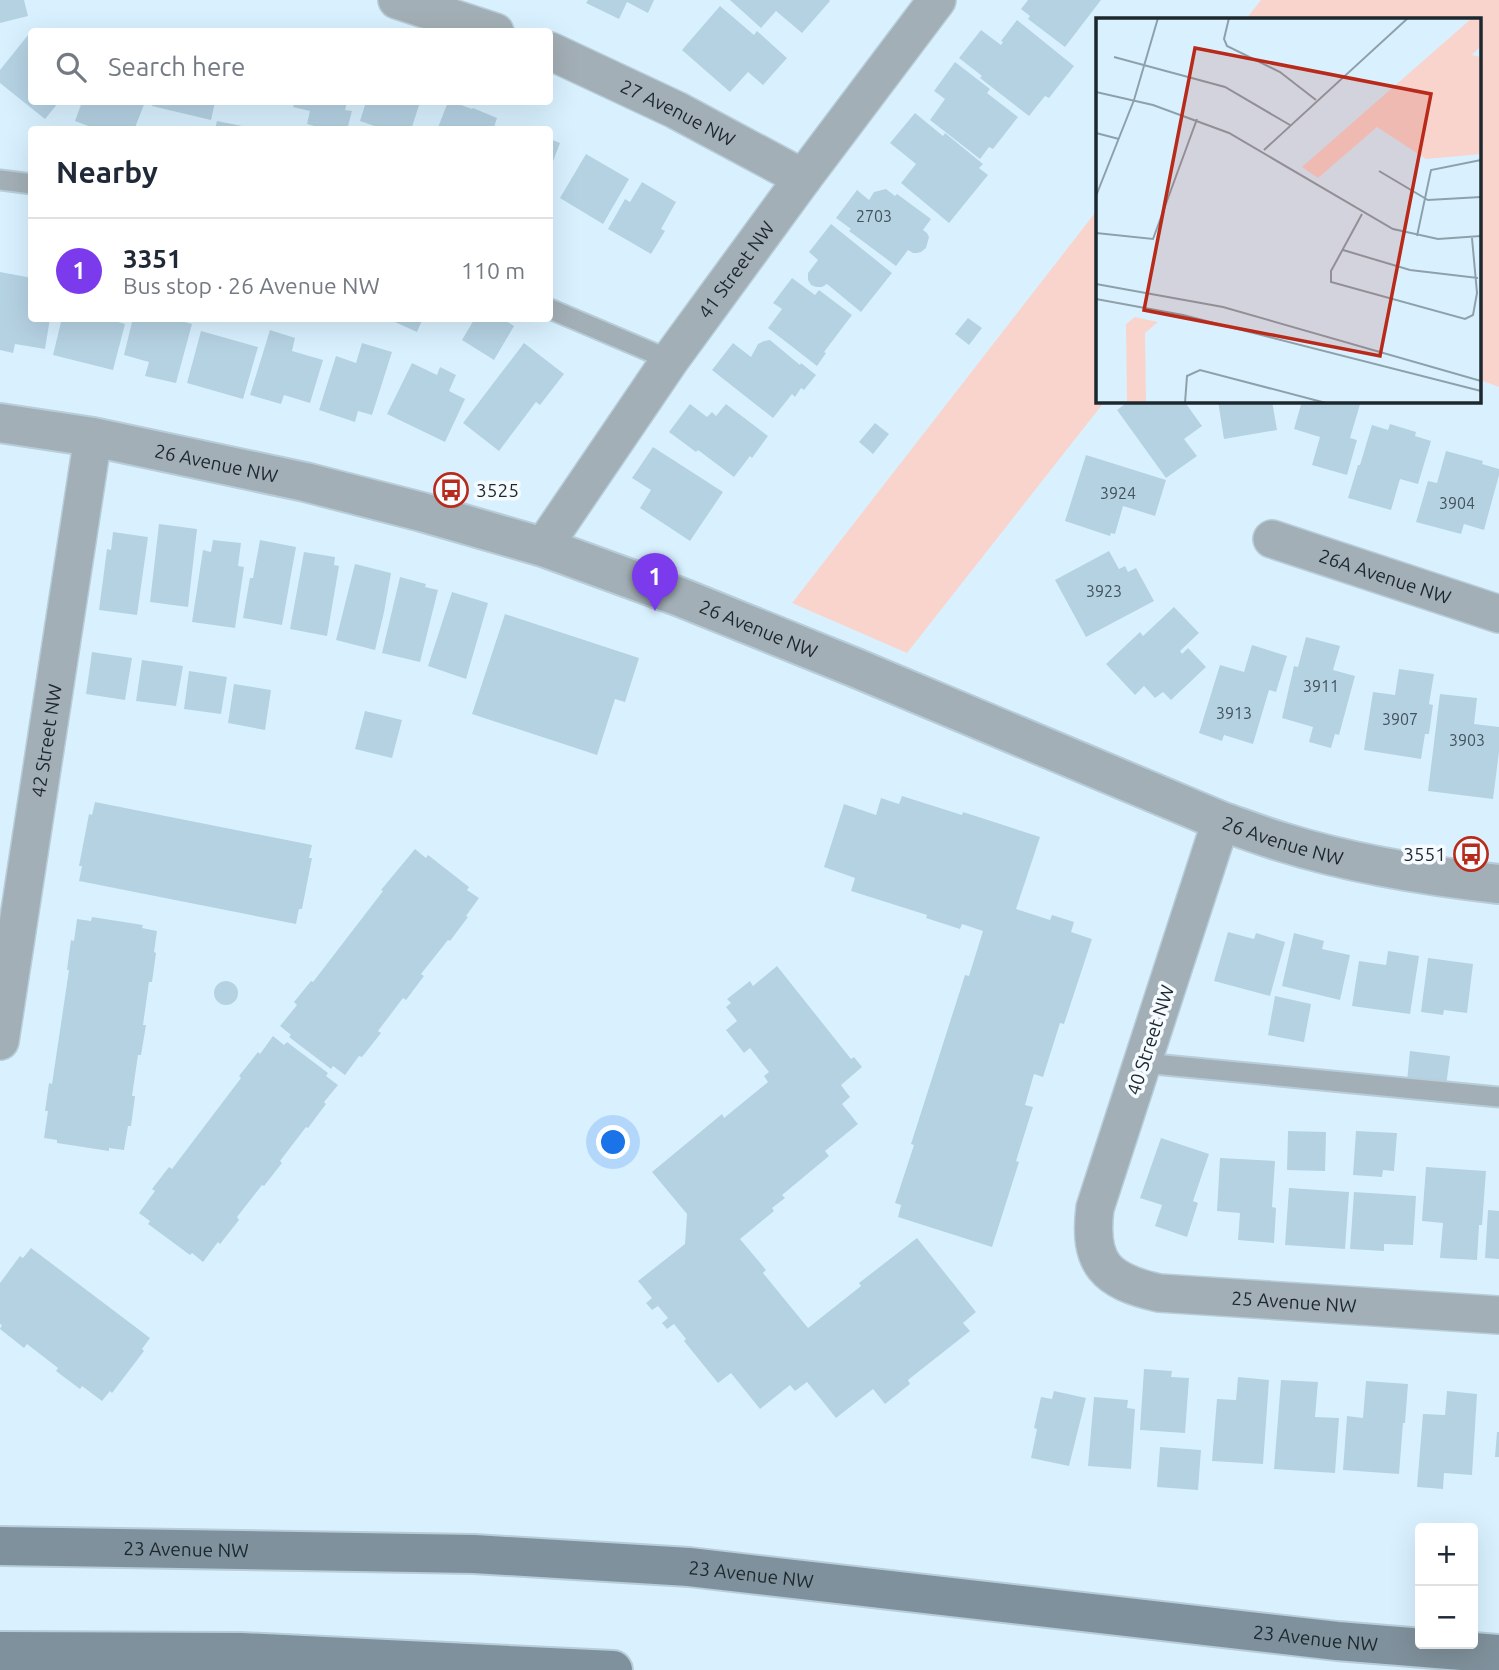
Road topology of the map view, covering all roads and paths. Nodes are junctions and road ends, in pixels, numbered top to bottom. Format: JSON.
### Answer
{"nodes":[{"id":1,"x":397,"y":0,"type":"edge"},
{"id":2,"x":937,"y":0,"type":"edge"},
{"id":3,"x":483,"y":28,"type":"edge"},
{"id":4,"x":553,"y":52,"type":"edge"},
{"id":5,"x":803,"y":178,"type":"junction"},
{"id":6,"x":0,"y":180,"type":"edge"},
{"id":7,"x":28,"y":184,"type":"edge"},
{"id":8,"x":553,"y":310,"type":"edge"},
{"id":9,"x":670,"y":360,"type":"junction"},
{"id":10,"x":0,"y":423,"type":"edge"},
{"id":11,"x":93,"y":437,"type":"junction"},
{"id":12,"x":1272,"y":539,"type":"dead end"},
{"id":13,"x":543,"y":547,"type":"junction"},
{"id":14,"x":1499,"y":614,"type":"edge"},
{"id":15,"x":1221,"y":821,"type":"junction"},
{"id":16,"x":1499,"y":884,"type":"edge"},
{"id":17,"x":0,"y":1041,"type":"edge"},
{"id":18,"x":1143,"y":1063,"type":"junction"},
{"id":19,"x":1499,"y":1097,"type":"edge"},
{"id":20,"x":1099,"y":1262,"type":"joint"},
{"id":21,"x":1499,"y":1315,"type":"edge"},
{"id":22,"x":0,"y":1546,"type":"edge"},
{"id":23,"x":0,"y":1651,"type":"edge"},
{"id":24,"x":1499,"y":1654,"type":"edge"},
{"id":25,"x":613,"y":1670,"type":"edge"}],
"edges":[{"from":1,"to":3,"type":"street"},
{"from":2,"to":5,"type":"street","name":"41 Street NW"},
{"from":4,"to":5,"type":"street","name":"27 Avenue NW"},
{"from":5,"to":9,"type":"street","name":"41 Street NW"},
{"from":6,"to":7,"type":"lane"},
{"from":8,"to":9,"type":"lane"},
{"from":9,"to":13,"type":"street","name":"41 Street NW"},
{"from":10,"to":11,"type":"street","name":"26 Avenue NW"},
{"from":11,"to":13,"type":"street","name":"26 Avenue NW"},
{"from":11,"to":17,"type":"street","name":"42 Street NW"},
{"from":12,"to":14,"type":"street","name":"26A Avenue NW"},
{"from":13,"to":15,"type":"street","name":"26 Avenue NW"},
{"from":15,"to":16,"type":"street","name":"26 Avenue NW"},
{"from":15,"to":18,"type":"street","name":"40 Street NW"},
{"from":18,"to":19,"type":"lane"},
{"from":18,"to":20,"type":"street","name":"40 Street NW"},
{"from":20,"to":21,"type":"street","name":"25 Avenue NW"},
{"from":22,"to":24,"type":"main road","name":"23 Avenue NW"},
{"from":23,"to":25,"type":"main road"}]}
